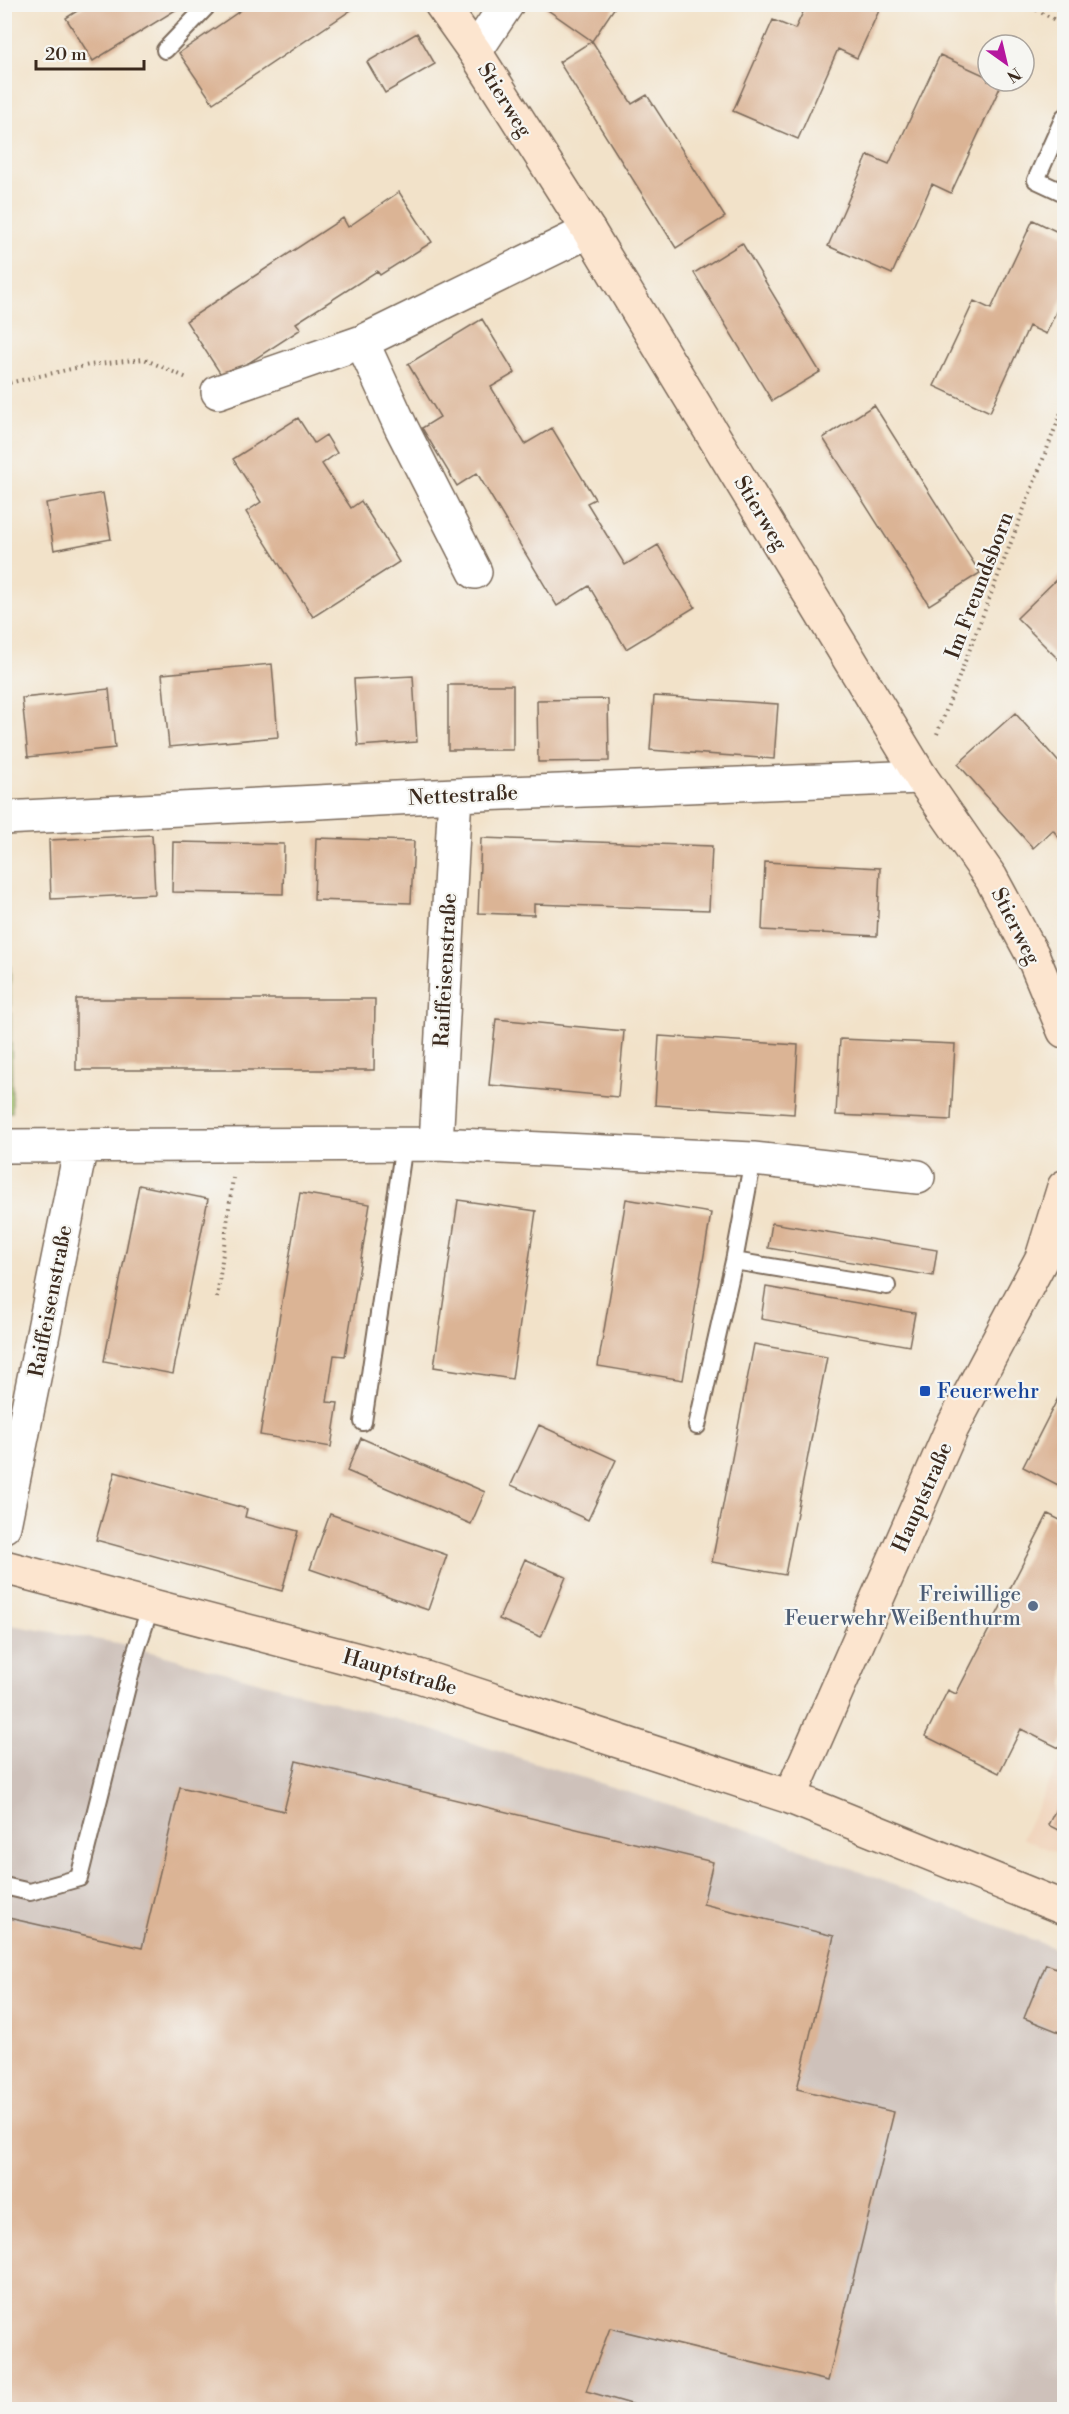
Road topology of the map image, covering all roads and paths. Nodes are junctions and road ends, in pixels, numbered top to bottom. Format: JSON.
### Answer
{"nodes":[{"id":1,"x":209,"y":4,"type":"edge"},
{"id":2,"x":441,"y":4,"type":"edge"},
{"id":3,"x":507,"y":4,"type":"edge"},
{"id":4,"x":1026,"y":4,"type":"edge"},
{"id":5,"x":1065,"y":25,"type":"edge"},
{"id":6,"x":165,"y":50,"type":"dead end"},
{"id":7,"x":475,"y":52,"type":"junction"},
{"id":8,"x":1065,"y":117,"type":"edge"},
{"id":9,"x":1065,"y":193,"type":"edge"},
{"id":10,"x":589,"y":231,"type":"junction"},
{"id":11,"x":362,"y":342,"type":"junction"},
{"id":12,"x":4,"y":384,"type":"edge"},
{"id":13,"x":218,"y":392,"type":"joint"},
{"id":14,"x":1065,"y":405,"type":"edge"},
{"id":15,"x":475,"y":572,"type":"dead end"},
{"id":16,"x":921,"y":777,"type":"junction"},
{"id":17,"x":455,"y":795,"type":"junction"},
{"id":18,"x":4,"y":818,"type":"edge"},
{"id":19,"x":1065,"y":1031,"type":"edge"},
{"id":20,"x":404,"y":1144,"type":"junction"},
{"id":21,"x":436,"y":1144,"type":"junction"},
{"id":22,"x":238,"y":1145,"type":"junction"},
{"id":23,"x":4,"y":1146,"type":"edge"},
{"id":24,"x":81,"y":1146,"type":"junction"},
{"id":25,"x":753,"y":1158,"type":"junction"},
{"id":26,"x":918,"y":1177,"type":"dead end"},
{"id":27,"x":1065,"y":1187,"type":"edge"},
{"id":28,"x":734,"y":1261,"type":"junction"},
{"id":29,"x":887,"y":1286,"type":"dead end"},
{"id":30,"x":218,"y":1298,"type":"dead end"},
{"id":31,"x":363,"y":1422,"type":"dead end"},
{"id":32,"x":697,"y":1426,"type":"dead end"},
{"id":33,"x":4,"y":1526,"type":"edge"},
{"id":34,"x":4,"y":1567,"type":"edge"},
{"id":35,"x":151,"y":1605,"type":"junction"},
{"id":36,"x":790,"y":1797,"type":"junction"},
{"id":37,"x":4,"y":1886,"type":"edge"},
{"id":38,"x":1065,"y":1908,"type":"edge"}],
"edges":[{"from":1,"to":6,"type":"lane"},
{"from":2,"to":7,"type":"street","name":"Stierweg"},
{"from":3,"to":7,"type":"street"},
{"from":4,"to":5,"type":"path"},
{"from":7,"to":10,"type":"street","name":"Stierweg"},
{"from":8,"to":9,"type":"lane"},
{"from":10,"to":11,"type":"street"},
{"from":10,"to":16,"type":"street","name":"Stierweg"},
{"from":11,"to":13,"type":"street"},
{"from":11,"to":15,"type":"street"},
{"from":12,"to":13,"type":"path"},
{"from":14,"to":16,"type":"path","name":"Im Freundsborn"},
{"from":16,"to":17,"type":"street","name":"Nettestraße"},
{"from":16,"to":19,"type":"street","name":"Stierweg"},
{"from":17,"to":18,"type":"street","name":"Nettestraße"},
{"from":17,"to":21,"type":"street","name":"Raiffeisenstraße"},
{"from":20,"to":21,"type":"street"},
{"from":20,"to":22,"type":"street"},
{"from":20,"to":31,"type":"lane"},
{"from":21,"to":25,"type":"street"},
{"from":22,"to":24,"type":"street"},
{"from":22,"to":30,"type":"path"},
{"from":23,"to":24,"type":"street"},
{"from":24,"to":33,"type":"street","name":"Raiffeisenstraße"},
{"from":25,"to":26,"type":"street"},
{"from":25,"to":28,"type":"lane"},
{"from":27,"to":36,"type":"street","name":"Hauptstraße"},
{"from":28,"to":29,"type":"lane"},
{"from":28,"to":32,"type":"lane"},
{"from":34,"to":35,"type":"street","name":"Hauptstraße"},
{"from":35,"to":36,"type":"street","name":"Hauptstraße"},
{"from":35,"to":37,"type":"lane"},
{"from":36,"to":38,"type":"street","name":"Hauptstraße"}]}
